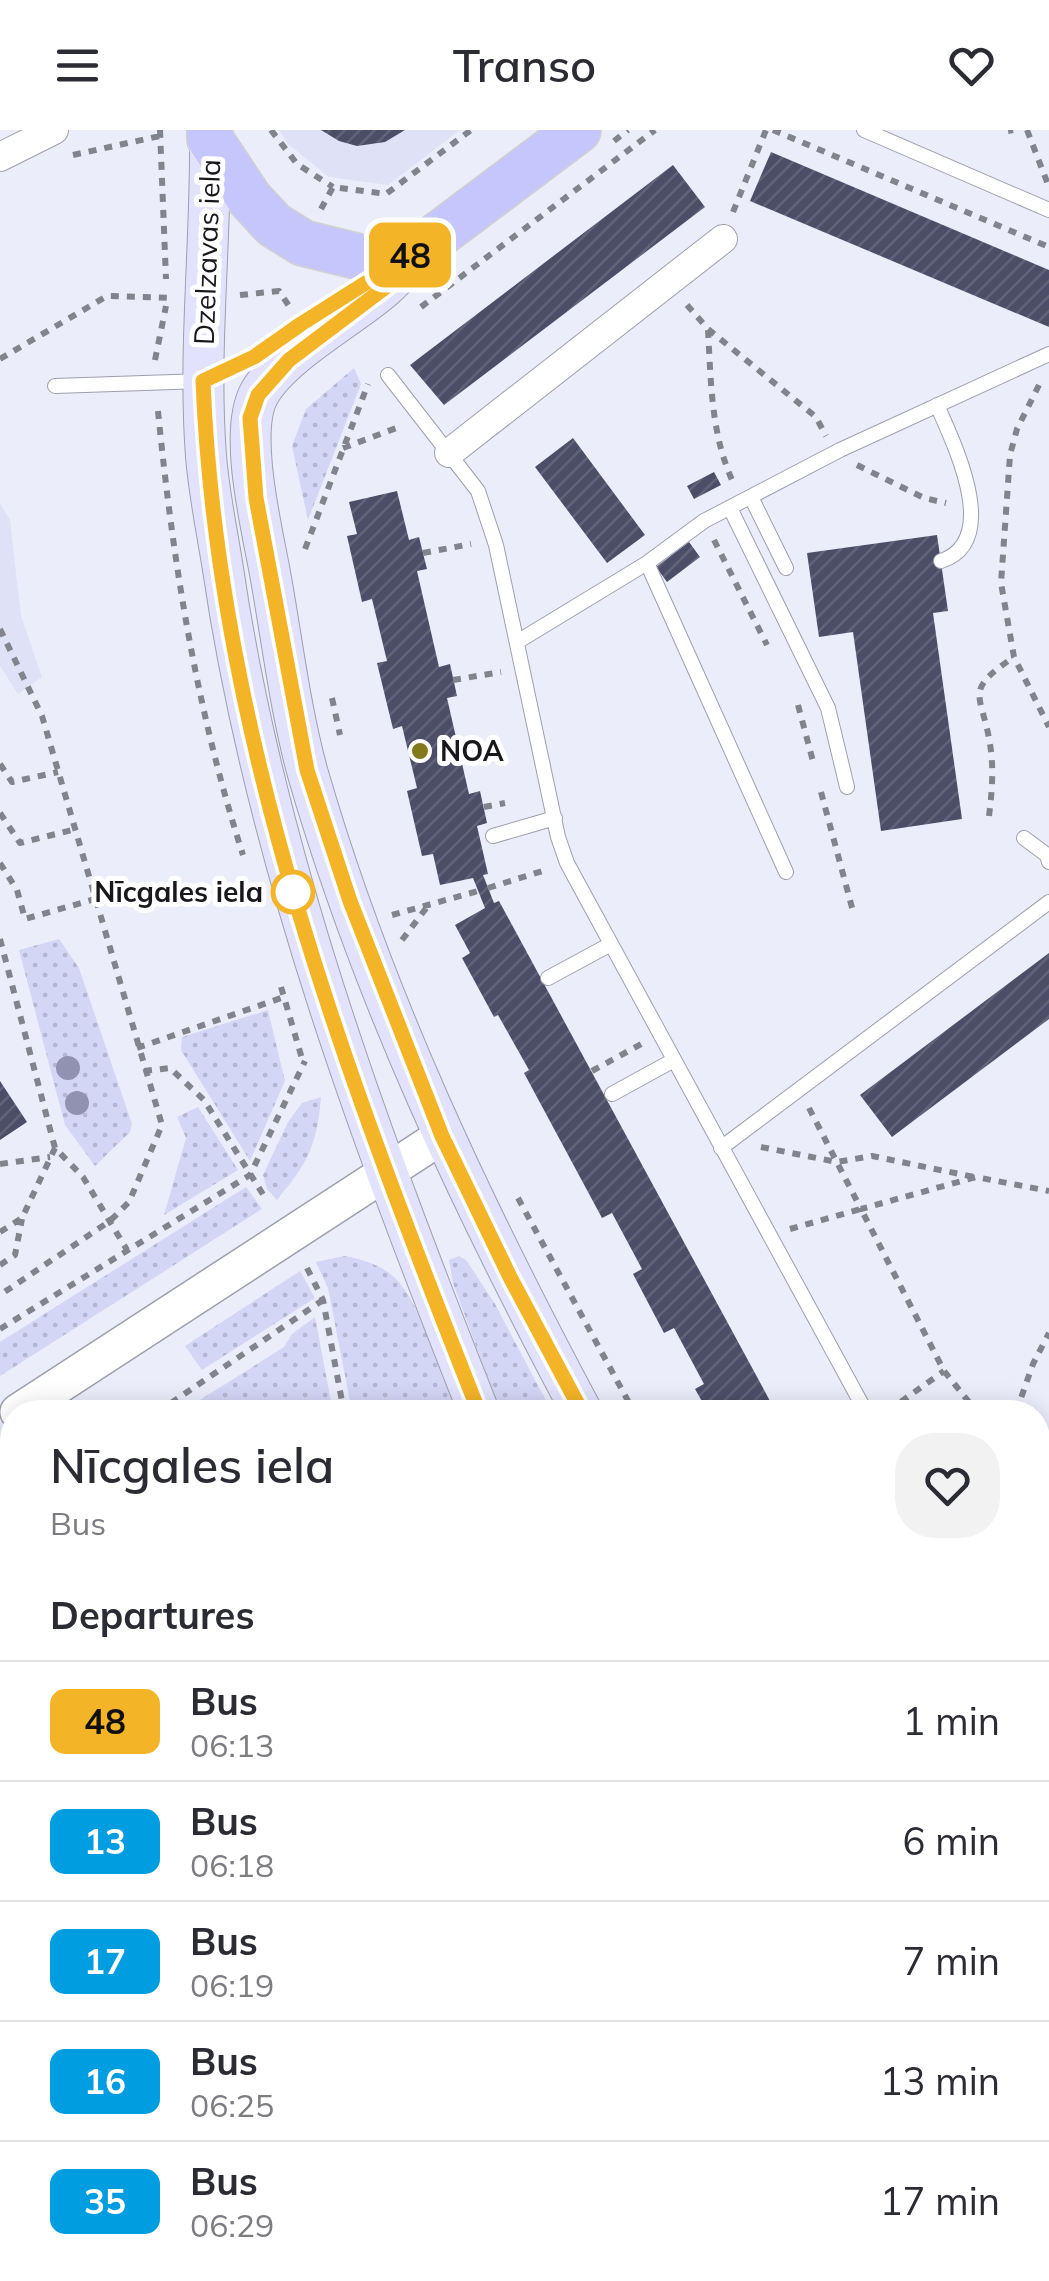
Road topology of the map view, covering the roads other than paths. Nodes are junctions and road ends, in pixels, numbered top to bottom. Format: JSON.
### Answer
{"nodes":[{"id":1,"x":54,"y":130,"type":"edge"},
{"id":2,"x":864,"y":130,"type":"edge"},
{"id":3,"x":887,"y":134,"type":"edge"},
{"id":4,"x":210,"y":135,"type":"edge"},
{"id":5,"x":595,"y":136,"type":"edge"},
{"id":6,"x":0,"y":156,"type":"edge"},
{"id":7,"x":1049,"y":210,"type":"edge"},
{"id":8,"x":723,"y":238,"type":"road end"},
{"id":9,"x":421,"y":248,"type":"junction"},
{"id":10,"x":361,"y":286,"type":"dead end"},
{"id":11,"x":331,"y":305,"type":"dead end"},
{"id":12,"x":1049,"y":354,"type":"edge"},
{"id":13,"x":380,"y":374,"type":"road end"},
{"id":14,"x":203,"y":381,"type":"junction"},
{"id":15,"x":55,"y":386,"type":"dead end"},
{"id":16,"x":937,"y":405,"type":"junction"},
{"id":17,"x":449,"y":453,"type":"junction"},
{"id":18,"x":741,"y":502,"type":"junction"},
{"id":19,"x":941,"y":562,"type":"dead end"},
{"id":20,"x":648,"y":563,"type":"junction"},
{"id":21,"x":786,"y":568,"type":"dead end"},
{"id":22,"x":517,"y":642,"type":"junction"},
{"id":23,"x":847,"y":786,"type":"dead end"},
{"id":24,"x":554,"y":818,"type":"junction"},
{"id":25,"x":493,"y":836,"type":"dead end"},
{"id":26,"x":1024,"y":838,"type":"dead end"},
{"id":27,"x":1049,"y":862,"type":"edge"},
{"id":28,"x":786,"y":872,"type":"dead end"},
{"id":29,"x":1049,"y":902,"type":"edge"},
{"id":30,"x":611,"y":944,"type":"junction"},
{"id":31,"x":548,"y":978,"type":"dead end"},
{"id":32,"x":674,"y":1060,"type":"junction"},
{"id":33,"x":612,"y":1094,"type":"dead end"},
{"id":34,"x":442,"y":1136,"type":"junction"},
{"id":35,"x":726,"y":1145,"type":"junction"},
{"id":36,"x":388,"y":1170,"type":"junction"},
{"id":37,"x":36,"y":1400,"type":"edge"},
{"id":38,"x":474,"y":1400,"type":"edge"},
{"id":39,"x":576,"y":1400,"type":"edge"},
{"id":40,"x":859,"y":1400,"type":"edge"}],
"edges":[{"from":1,"to":6,"type":"street"},
{"from":2,"to":3,"type":"lane"},
{"from":3,"to":7,"type":"lane"},
{"from":4,"to":9,"type":"main road"},
{"from":4,"to":14,"type":"main road","name":"Dzelzavas iela"},
{"from":5,"to":9,"type":"main road"},
{"from":8,"to":17,"type":"street"},
{"from":9,"to":10,"type":"lane"},
{"from":9,"to":34,"type":"main road"},
{"from":11,"to":14,"type":"lane"},
{"from":12,"to":16,"type":"lane"},
{"from":13,"to":17,"type":"lane"},
{"from":14,"to":15,"type":"lane"},
{"from":14,"to":36,"type":"main road","name":"Dzelzavas iela"},
{"from":16,"to":18,"type":"lane"},
{"from":16,"to":19,"type":"lane"},
{"from":17,"to":22,"type":"lane"},
{"from":18,"to":20,"type":"lane"},
{"from":18,"to":21,"type":"lane"},
{"from":18,"to":23,"type":"lane"},
{"from":20,"to":22,"type":"lane"},
{"from":20,"to":28,"type":"lane"},
{"from":22,"to":24,"type":"lane"},
{"from":24,"to":25,"type":"lane"},
{"from":24,"to":30,"type":"lane"},
{"from":26,"to":27,"type":"lane"},
{"from":29,"to":35,"type":"lane"},
{"from":30,"to":31,"type":"lane"},
{"from":30,"to":32,"type":"lane"},
{"from":32,"to":33,"type":"lane"},
{"from":32,"to":35,"type":"lane"},
{"from":34,"to":36,"type":"street"},
{"from":34,"to":39,"type":"main road"},
{"from":35,"to":40,"type":"lane"},
{"from":36,"to":37,"type":"street"},
{"from":36,"to":38,"type":"main road","name":"Dzelzavas iela"}]}
